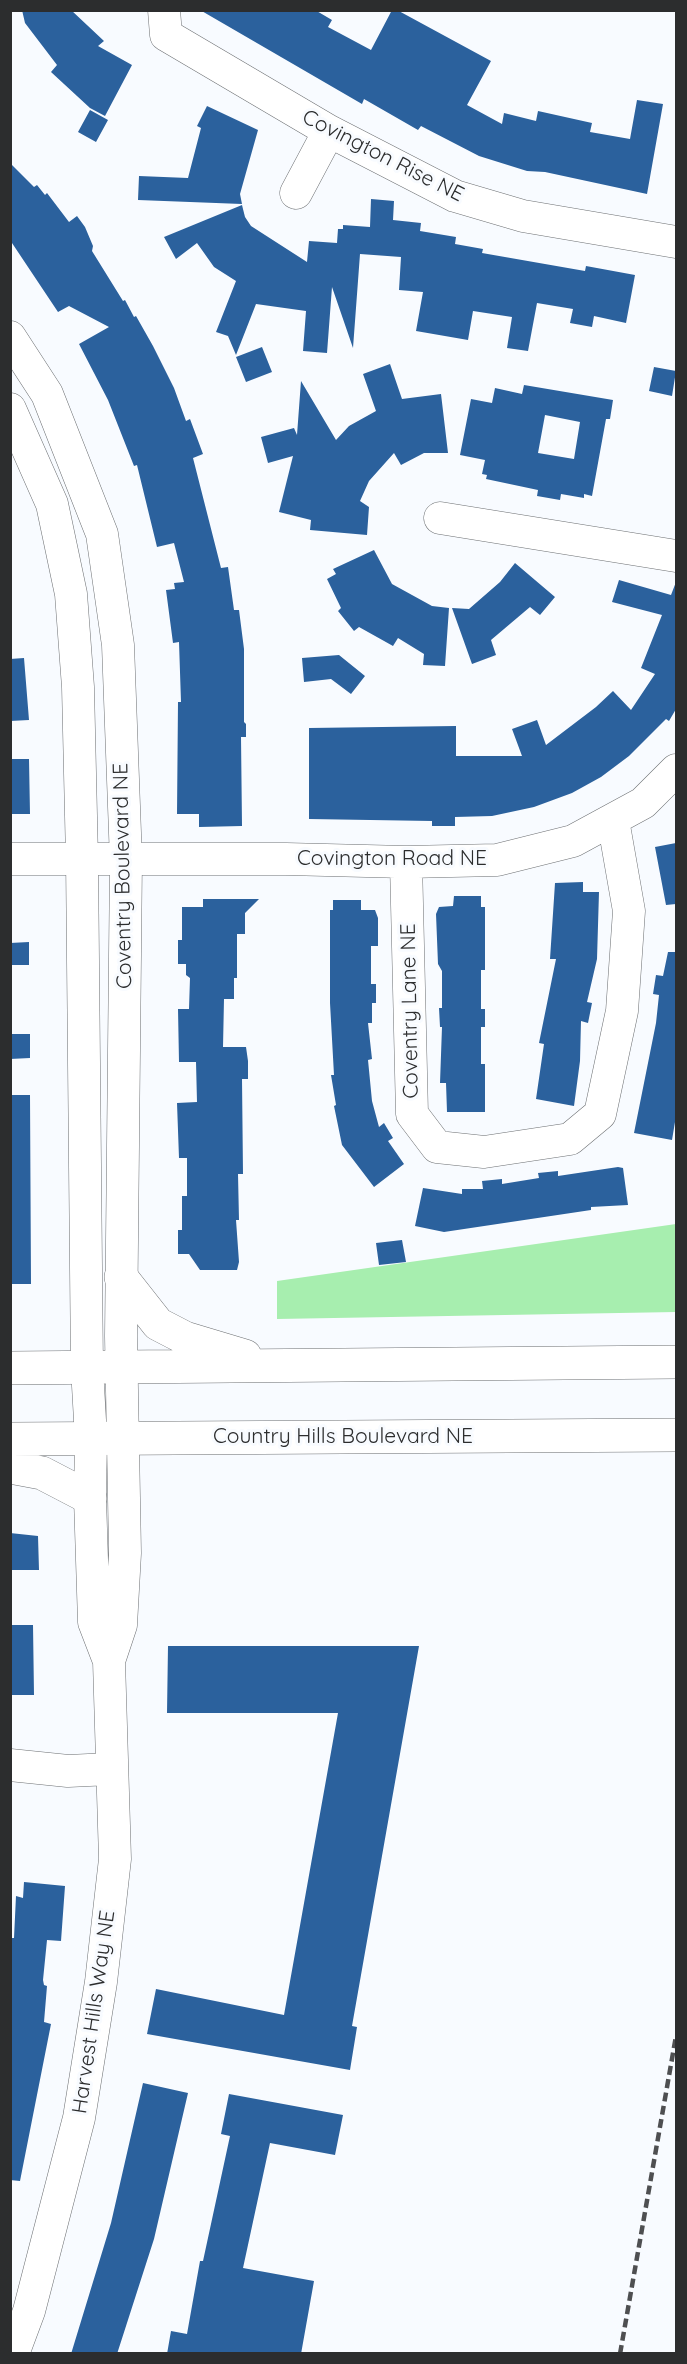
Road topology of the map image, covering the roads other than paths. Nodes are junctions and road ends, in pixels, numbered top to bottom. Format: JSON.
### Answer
{"nodes":[{"id":1,"x":164,"y":10,"type":"edge"},
{"id":2,"x":329,"y":131,"type":"junction"},
{"id":3,"x":296,"y":193,"type":"dead end"},
{"id":4,"x":676,"y":242,"type":"edge"},
{"id":5,"x":10,"y":337,"type":"edge"},
{"id":6,"x":10,"y":409,"type":"edge"},
{"id":7,"x":440,"y":519,"type":"dead end"},
{"id":8,"x":676,"y":556,"type":"edge"},
{"id":9,"x":676,"y":771,"type":"edge"},
{"id":10,"x":613,"y":820,"type":"junction"},
{"id":11,"x":10,"y":859,"type":"edge"},
{"id":12,"x":82,"y":859,"type":"junction"},
{"id":13,"x":126,"y":860,"type":"junction"},
{"id":14,"x":406,"y":862,"type":"junction"},
{"id":15,"x":122,"y":1277,"type":"junction"},
{"id":16,"x":676,"y":1362,"type":"edge"},
{"id":17,"x":121,"y":1366,"type":"junction"},
{"id":18,"x":275,"y":1366,"type":"junction"},
{"id":19,"x":10,"y":1368,"type":"edge"},
{"id":20,"x":87,"y":1368,"type":"junction"},
{"id":21,"x":676,"y":1435,"type":"edge"},
{"id":22,"x":124,"y":1437,"type":"junction"},
{"id":23,"x":91,"y":1438,"type":"junction"},
{"id":24,"x":10,"y":1439,"type":"edge"},
{"id":25,"x":10,"y":1467,"type":"edge"},
{"id":26,"x":90,"y":1498,"type":"junction"},
{"id":27,"x":109,"y":1661,"type":"junction"},
{"id":28,"x":10,"y":1765,"type":"edge"},
{"id":29,"x":110,"y":1769,"type":"junction"},
{"id":30,"x":13,"y":2354,"type":"edge"}],
"edges":[{"from":1,"to":2,"type":"street","name":"Covington Rise NE"},
{"from":2,"to":3,"type":"street"},
{"from":2,"to":4,"type":"street","name":"Covington Rise NE"},
{"from":5,"to":13,"type":"street","name":"Coventry Boulevard NE"},
{"from":6,"to":12,"type":"street","name":"Coventry Boulevard NE"},
{"from":7,"to":8,"type":"street"},
{"from":9,"to":10,"type":"street","name":"Covington Road NE"},
{"from":10,"to":14,"type":"street","name":"Covington Road NE"},
{"from":10,"to":14,"type":"street","name":"Coventry Lane NE"},
{"from":11,"to":12,"type":"street","name":"Covington Road NE"},
{"from":12,"to":13,"type":"street","name":"Covington Road NE"},
{"from":12,"to":20,"type":"street","name":"Coventry Boulevard NE"},
{"from":13,"to":14,"type":"street","name":"Covington Road NE"},
{"from":13,"to":15,"type":"street","name":"Coventry Boulevard NE"},
{"from":15,"to":17,"type":"street","name":"Coventry Boulevard NE"},
{"from":15,"to":18,"type":"main road"},
{"from":16,"to":18,"type":"main road"},
{"from":17,"to":18,"type":"main road"},
{"from":17,"to":20,"type":"main road"},
{"from":17,"to":22,"type":"street","name":"Coventry Boulevard NE"},
{"from":19,"to":20,"type":"main road"},
{"from":20,"to":23,"type":"street","name":"Coventry Boulevard NE"},
{"from":21,"to":22,"type":"main road","name":"Country Hills Boulevard NE"},
{"from":22,"to":23,"type":"main road","name":"Country Hills Boulevard NE"},
{"from":22,"to":27,"type":"street","name":"Harvest Hills Way NE"},
{"from":23,"to":24,"type":"main road","name":"Country Hills Boulevard NE"},
{"from":23,"to":26,"type":"street","name":"Harvest Hills Way NE"},
{"from":25,"to":26,"type":"main road"},
{"from":26,"to":27,"type":"street","name":"Harvest Hills Way NE"},
{"from":27,"to":29,"type":"street","name":"Harvest Hills Way NE"},
{"from":28,"to":29,"type":"street"},
{"from":29,"to":30,"type":"street","name":"Harvest Hills Way NE"}]}
